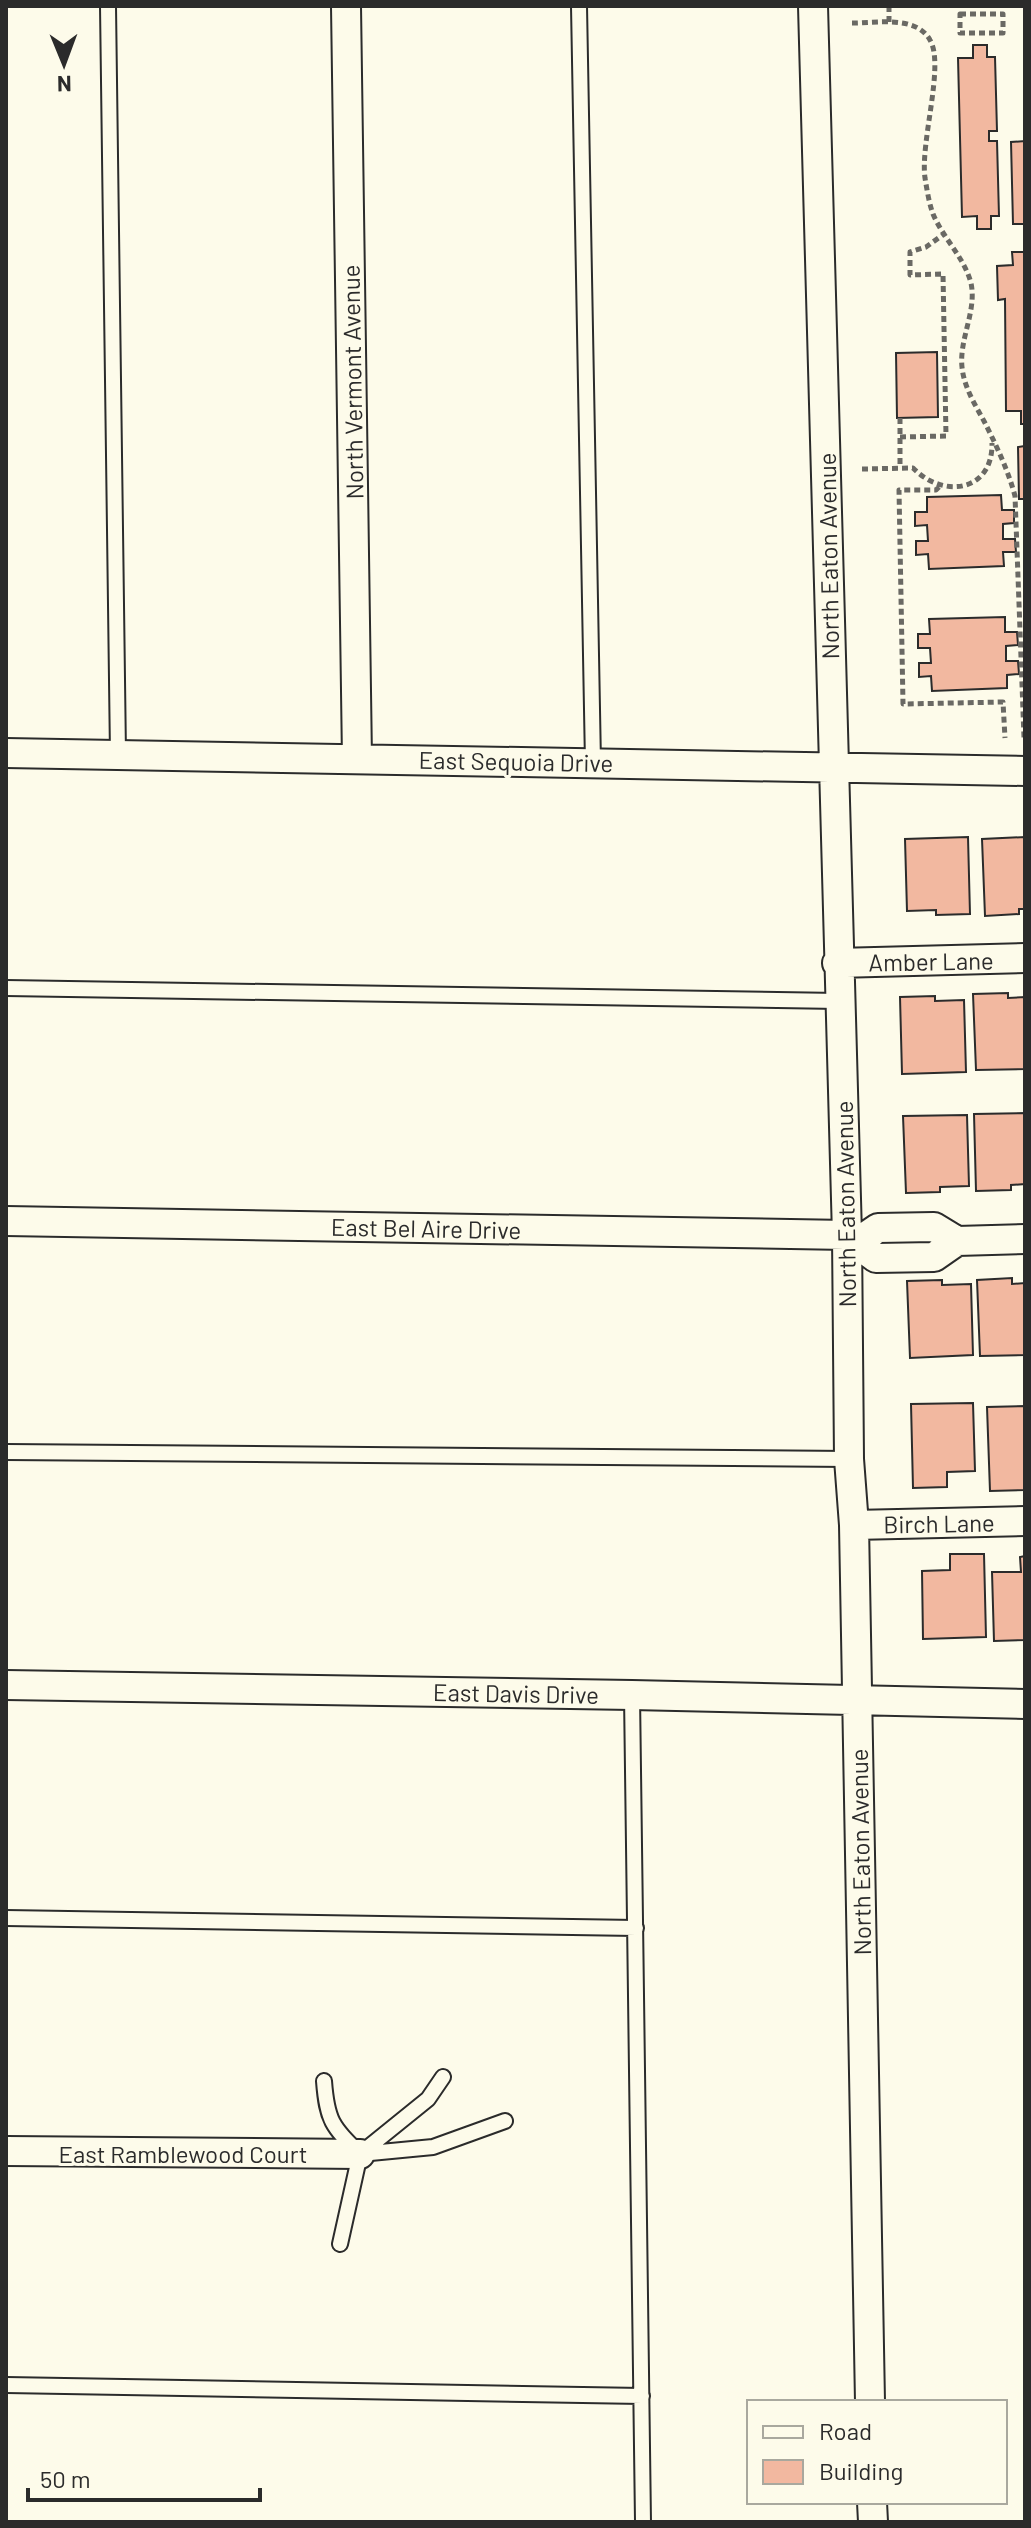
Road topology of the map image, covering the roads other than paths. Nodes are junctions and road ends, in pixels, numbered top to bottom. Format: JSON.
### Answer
{"nodes":[{"id":1,"x":108,"y":6,"type":"edge"},
{"id":2,"x":346,"y":6,"type":"edge"},
{"id":3,"x":579,"y":6,"type":"edge"},
{"id":4,"x":813,"y":6,"type":"edge"},
{"id":5,"x":6,"y":753,"type":"edge"},
{"id":6,"x":118,"y":754,"type":"junction"},
{"id":7,"x":357,"y":759,"type":"junction"},
{"id":8,"x":593,"y":763,"type":"junction"},
{"id":9,"x":833,"y":768,"type":"junction"},
{"id":10,"x":1025,"y":771,"type":"edge"},
{"id":11,"x":1025,"y":958,"type":"edge"},
{"id":12,"x":837,"y":963,"type":"junction"},
{"id":13,"x":6,"y":988,"type":"edge"},
{"id":14,"x":839,"y":1001,"type":"junction"},
{"id":15,"x":6,"y":1221,"type":"edge"},
{"id":16,"x":1025,"y":1239,"type":"edge"},
{"id":17,"x":850,"y":1240,"type":"junction"},
{"id":18,"x":6,"y":1452,"type":"edge"},
{"id":19,"x":849,"y":1459,"type":"junction"},
{"id":20,"x":1025,"y":1521,"type":"edge"},
{"id":21,"x":854,"y":1525,"type":"junction"},
{"id":22,"x":6,"y":1685,"type":"edge"},
{"id":23,"x":632,"y":1695,"type":"junction"},
{"id":24,"x":857,"y":1702,"type":"junction"},
{"id":25,"x":1025,"y":1704,"type":"edge"},
{"id":26,"x":6,"y":1918,"type":"edge"},
{"id":27,"x":636,"y":1928,"type":"junction"},
{"id":28,"x":443,"y":2077,"type":"dead end"},
{"id":29,"x":324,"y":2081,"type":"dead end"},
{"id":30,"x":505,"y":2121,"type":"dead end"},
{"id":31,"x":6,"y":2151,"type":"edge"},
{"id":32,"x":360,"y":2154,"type":"junction"},
{"id":33,"x":340,"y":2244,"type":"dead end"},
{"id":34,"x":6,"y":2385,"type":"edge"},
{"id":35,"x":642,"y":2396,"type":"junction"},
{"id":36,"x":870,"y":2400,"type":"edge"},
{"id":37,"x":643,"y":2522,"type":"edge"}],
"edges":[{"from":1,"to":6,"type":"lane"},
{"from":2,"to":7,"type":"street","name":"North Vermont Avenue"},
{"from":3,"to":8,"type":"lane"},
{"from":4,"to":9,"type":"street","name":"North Eaton Avenue"},
{"from":5,"to":6,"type":"street","name":"East Sequoia Drive"},
{"from":6,"to":7,"type":"street","name":"East Sequoia Drive"},
{"from":7,"to":8,"type":"street","name":"East Sequoia Drive"},
{"from":8,"to":9,"type":"street","name":"East Sequoia Drive"},
{"from":9,"to":10,"type":"street","name":"East Sequoia Drive"},
{"from":9,"to":12,"type":"street","name":"North Eaton Avenue"},
{"from":11,"to":12,"type":"street","name":"Amber Lane"},
{"from":12,"to":14,"type":"street","name":"North Eaton Avenue"},
{"from":13,"to":14,"type":"lane"},
{"from":14,"to":17,"type":"street","name":"North Eaton Avenue"},
{"from":15,"to":17,"type":"street","name":"East Bel Aire Drive"},
{"from":16,"to":17,"type":"street"},
{"from":17,"to":19,"type":"street","name":"North Eaton Avenue"},
{"from":18,"to":19,"type":"lane"},
{"from":19,"to":21,"type":"street","name":"North Eaton Avenue"},
{"from":20,"to":21,"type":"street","name":"Birch Lane"},
{"from":21,"to":24,"type":"street","name":"North Eaton Avenue"},
{"from":22,"to":23,"type":"street","name":"East Davis Drive"},
{"from":23,"to":24,"type":"street","name":"East Davis Drive"},
{"from":23,"to":27,"type":"lane"},
{"from":24,"to":25,"type":"street","name":"East Davis Drive"},
{"from":24,"to":36,"type":"street","name":"North Eaton Avenue"},
{"from":26,"to":27,"type":"lane"},
{"from":27,"to":35,"type":"lane"},
{"from":28,"to":32,"type":"lane"},
{"from":29,"to":32,"type":"lane"},
{"from":30,"to":32,"type":"lane"},
{"from":31,"to":32,"type":"street","name":"East Ramblewood Court"},
{"from":32,"to":33,"type":"lane"},
{"from":34,"to":35,"type":"lane"},
{"from":35,"to":37,"type":"lane"}]}
